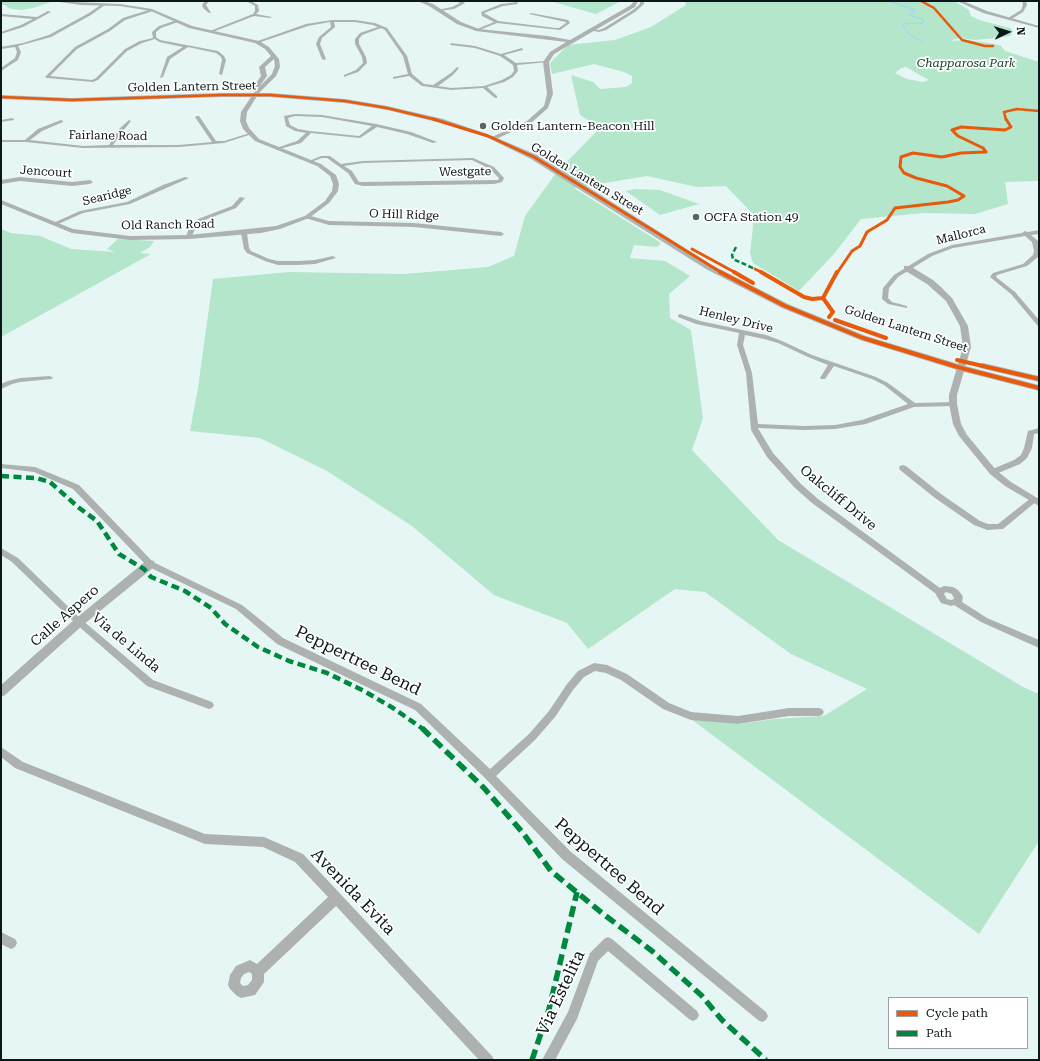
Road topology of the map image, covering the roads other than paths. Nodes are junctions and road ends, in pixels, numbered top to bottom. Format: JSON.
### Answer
{"nodes":[{"id":1,"x":54,"y":1,"type":"edge"},
{"id":2,"x":207,"y":1,"type":"edge"},
{"id":3,"x":248,"y":1,"type":"edge"},
{"id":4,"x":420,"y":1,"type":"edge"},
{"id":5,"x":459,"y":1,"type":"edge"},
{"id":6,"x":636,"y":1,"type":"edge"},
{"id":7,"x":642,"y":1,"type":"edge"},
{"id":8,"x":959,"y":1,"type":"edge"},
{"id":9,"x":1024,"y":1,"type":"edge"},
{"id":10,"x":517,"y":3,"type":"dead end"},
{"id":11,"x":103,"y":5,"type":"junction"},
{"id":12,"x":152,"y":10,"type":"junction"},
{"id":13,"x":439,"y":10,"type":"junction"},
{"id":14,"x":49,"y":12,"type":"dead end"},
{"id":15,"x":210,"y":12,"type":"dead end"},
{"id":16,"x":531,"y":14,"type":"dead end"},
{"id":17,"x":2,"y":15,"type":"edge"},
{"id":18,"x":254,"y":15,"type":"junction"},
{"id":19,"x":270,"y":17,"type":"dead end"},
{"id":20,"x":39,"y":18,"type":"junction"},
{"id":21,"x":1009,"y":19,"type":"junction"},
{"id":22,"x":332,"y":21,"type":"junction"},
{"id":23,"x":177,"y":22,"type":"junction"},
{"id":24,"x":497,"y":22,"type":"junction"},
{"id":25,"x":382,"y":27,"type":"junction"},
{"id":26,"x":1039,"y":27,"type":"edge"},
{"id":27,"x":478,"y":30,"type":"junction"},
{"id":28,"x":591,"y":30,"type":"junction"},
{"id":29,"x":211,"y":32,"type":"junction"},
{"id":30,"x":1,"y":33,"type":"edge"},
{"id":31,"x":156,"y":38,"type":"junction"},
{"id":32,"x":570,"y":41,"type":"junction"},
{"id":33,"x":257,"y":42,"type":"junction"},
{"id":34,"x":451,"y":44,"type":"dead end"},
{"id":35,"x":16,"y":45,"type":"junction"},
{"id":36,"x":187,"y":46,"type":"junction"},
{"id":37,"x":1,"y":48,"type":"edge"},
{"id":38,"x":522,"y":49,"type":"dead end"},
{"id":39,"x":274,"y":55,"type":"junction"},
{"id":40,"x":501,"y":55,"type":"junction"},
{"id":41,"x":324,"y":58,"type":"dead end"},
{"id":42,"x":546,"y":62,"type":"junction"},
{"id":43,"x":515,"y":64,"type":"junction"},
{"id":44,"x":457,"y":68,"type":"dead end"},
{"id":45,"x":1,"y":70,"type":"edge"},
{"id":46,"x":221,"y":74,"type":"dead end"},
{"id":47,"x":410,"y":75,"type":"junction"},
{"id":48,"x":345,"y":76,"type":"dead end"},
{"id":49,"x":161,"y":77,"type":"dead end"},
{"id":50,"x":394,"y":78,"type":"dead end"},
{"id":51,"x":433,"y":87,"type":"junction"},
{"id":52,"x":484,"y":87,"type":"junction"},
{"id":53,"x":1,"y":93,"type":"edge"},
{"id":54,"x":256,"y":94,"type":"junction"},
{"id":55,"x":1,"y":97,"type":"edge"},
{"id":56,"x":495,"y":97,"type":"dead end"},
{"id":57,"x":197,"y":117,"type":"dead end"},
{"id":58,"x":12,"y":119,"type":"dead end"},
{"id":59,"x":1,"y":121,"type":"edge"},
{"id":60,"x":61,"y":121,"type":"dead end"},
{"id":61,"x":129,"y":121,"type":"dead end"},
{"id":62,"x":376,"y":125,"type":"junction"},
{"id":63,"x":310,"y":132,"type":"junction"},
{"id":64,"x":250,"y":134,"type":"junction"},
{"id":65,"x":498,"y":137,"type":"junction"},
{"id":66,"x":1,"y":141,"type":"edge"},
{"id":67,"x":26,"y":141,"type":"junction"},
{"id":68,"x":435,"y":142,"type":"dead end"},
{"id":69,"x":215,"y":143,"type":"junction"},
{"id":70,"x":110,"y":147,"type":"junction"},
{"id":71,"x":278,"y":149,"type":"junction"},
{"id":72,"x":309,"y":161,"type":"junction"},
{"id":73,"x":339,"y":163,"type":"junction"},
{"id":74,"x":187,"y":178,"type":"dead end"},
{"id":75,"x":1,"y":182,"type":"edge"},
{"id":76,"x":90,"y":182,"type":"dead end"},
{"id":77,"x":242,"y":198,"type":"dead end"},
{"id":78,"x":1,"y":202,"type":"edge"},
{"id":79,"x":307,"y":217,"type":"junction"},
{"id":80,"x":54,"y":224,"type":"junction"},
{"id":81,"x":1039,"y":232,"type":"edge"},
{"id":82,"x":244,"y":233,"type":"junction"},
{"id":83,"x":1025,"y":233,"type":"junction"},
{"id":84,"x":501,"y":234,"type":"dead end"},
{"id":85,"x":189,"y":237,"type":"junction"},
{"id":86,"x":333,"y":258,"type":"dead end"},
{"id":87,"x":907,"y":268,"type":"junction"},
{"id":88,"x":905,"y":307,"type":"dead end"},
{"id":89,"x":680,"y":316,"type":"dead end"},
{"id":90,"x":1039,"y":324,"type":"edge"},
{"id":91,"x":742,"y":332,"type":"junction"},
{"id":92,"x":832,"y":364,"type":"junction"},
{"id":93,"x":962,"y":365,"type":"junction"},
{"id":94,"x":50,"y":378,"type":"dead end"},
{"id":95,"x":823,"y":378,"type":"dead end"},
{"id":96,"x":1039,"y":379,"type":"edge"},
{"id":97,"x":1,"y":388,"type":"edge"},
{"id":98,"x":1039,"y":388,"type":"edge"},
{"id":99,"x":953,"y":404,"type":"junction"},
{"id":100,"x":913,"y":405,"type":"junction"},
{"id":101,"x":755,"y":426,"type":"junction"},
{"id":102,"x":1039,"y":430,"type":"edge"},
{"id":103,"x":1,"y":466,"type":"edge"},
{"id":104,"x":903,"y":468,"type":"dead end"},
{"id":105,"x":993,"y":472,"type":"junction"},
{"id":106,"x":1036,"y":501,"type":"edge"},
{"id":107,"x":1,"y":551,"type":"edge"},
{"id":108,"x":150,"y":564,"type":"junction"},
{"id":109,"x":940,"y":592,"type":"junction"},
{"id":110,"x":956,"y":602,"type":"junction"},
{"id":111,"x":79,"y":622,"type":"junction"},
{"id":112,"x":1039,"y":644,"type":"edge"},
{"id":113,"x":1,"y":692,"type":"edge"},
{"id":114,"x":209,"y":705,"type":"dead end"},
{"id":115,"x":819,"y":712,"type":"dead end"},
{"id":116,"x":1,"y":751,"type":"edge"},
{"id":117,"x":490,"y":776,"type":"junction"},
{"id":118,"x":336,"y":898,"type":"junction"},
{"id":119,"x":258,"y":971,"type":"dead end"},
{"id":120,"x":693,"y":1015,"type":"dead end"},
{"id":121,"x":762,"y":1016,"type":"dead end"},
{"id":122,"x":488,"y":1060,"type":"edge"},
{"id":123,"x":548,"y":1060,"type":"edge"}],
"edges":[{"from":1,"to":11,"type":"street"},
{"from":2,"to":15,"type":"street"},
{"from":3,"to":18,"type":"street"},
{"from":4,"to":13,"type":"street"},
{"from":5,"to":13,"type":"street"},
{"from":6,"to":28,"type":"street"},
{"from":7,"to":28,"type":"street"},
{"from":8,"to":21,"type":"street"},
{"from":9,"to":21,"type":"street"},
{"from":10,"to":24,"type":"street"},
{"from":11,"to":12,"type":"street"},
{"from":11,"to":35,"type":"street"},
{"from":12,"to":23,"type":"street"},
{"from":12,"to":31,"type":"street"},
{"from":13,"to":27,"type":"street"},
{"from":14,"to":20,"type":"street"},
{"from":16,"to":24,"type":"street"},
{"from":17,"to":20,"type":"street"},
{"from":18,"to":19,"type":"street"},
{"from":18,"to":29,"type":"street"},
{"from":20,"to":30,"type":"street"},
{"from":21,"to":26,"type":"street"},
{"from":22,"to":25,"type":"street"},
{"from":22,"to":33,"type":"street"},
{"from":22,"to":41,"type":"street"},
{"from":23,"to":29,"type":"street"},
{"from":23,"to":31,"type":"street"},
{"from":24,"to":27,"type":"street"},
{"from":25,"to":47,"type":"street"},
{"from":25,"to":48,"type":"street"},
{"from":27,"to":32,"type":"street"},
{"from":28,"to":32,"type":"street"},
{"from":29,"to":33,"type":"street"},
{"from":31,"to":36,"type":"street"},
{"from":32,"to":42,"type":"street"},
{"from":33,"to":39,"type":"street"},
{"from":34,"to":40,"type":"street"},
{"from":35,"to":37,"type":"street"},
{"from":35,"to":45,"type":"street"},
{"from":36,"to":46,"type":"street"},
{"from":36,"to":49,"type":"street"},
{"from":38,"to":40,"type":"street"},
{"from":39,"to":54,"type":"street"},
{"from":39,"to":54,"type":"street"},
{"from":40,"to":43,"type":"street"},
{"from":42,"to":43,"type":"street"},
{"from":42,"to":65,"type":"street"},
{"from":43,"to":52,"type":"street"},
{"from":44,"to":51,"type":"street"},
{"from":47,"to":50,"type":"street"},
{"from":47,"to":51,"type":"street"},
{"from":51,"to":52,"type":"street"},
{"from":52,"to":56,"type":"street"},
{"from":53,"to":54,"type":"main road","name":"Golden Lantern Street"},
{"from":54,"to":55,"type":"main road","name":"Golden Lantern Street"},
{"from":54,"to":64,"type":"street"},
{"from":54,"to":65,"type":"main road","name":"Golden Lantern Street"},
{"from":57,"to":69,"type":"street"},
{"from":58,"to":59,"type":"street"},
{"from":60,"to":67,"type":"street"},
{"from":61,"to":70,"type":"street"},
{"from":62,"to":63,"type":"street"},
{"from":62,"to":63,"type":"street"},
{"from":62,"to":68,"type":"street"},
{"from":63,"to":71,"type":"street"},
{"from":64,"to":69,"type":"street","name":"Fairlane Road"},
{"from":64,"to":71,"type":"street","name":"Old Ranch Road"},
{"from":65,"to":93,"type":"main road","name":"Golden Lantern Street"},
{"from":66,"to":67,"type":"street","name":"Fairlane Road"},
{"from":67,"to":70,"type":"street","name":"Fairlane Road"},
{"from":69,"to":70,"type":"street","name":"Fairlane Road"},
{"from":71,"to":72,"type":"street","name":"Old Ranch Road"},
{"from":72,"to":73,"type":"street","name":"Westgate"},
{"from":72,"to":79,"type":"street","name":"Old Ranch Road"},
{"from":73,"to":73,"type":"street","name":"Westgate"},
{"from":74,"to":80,"type":"street","name":"Searidge"},
{"from":75,"to":76,"type":"street","name":"Jencourt"},
{"from":77,"to":85,"type":"street"},
{"from":78,"to":80,"type":"street","name":"Old Ranch Road"},
{"from":79,"to":82,"type":"street","name":"Old Ranch Road"},
{"from":79,"to":84,"type":"street","name":"O Hill Ridge"},
{"from":80,"to":85,"type":"street","name":"Old Ranch Road"},
{"from":81,"to":83,"type":"street","name":"Mallorca"},
{"from":82,"to":85,"type":"street","name":"Old Ranch Road"},
{"from":82,"to":86,"type":"street"},
{"from":83,"to":87,"type":"street","name":"Mallorca"},
{"from":83,"to":90,"type":"street"},
{"from":87,"to":88,"type":"street","name":"Mallorca"},
{"from":87,"to":93,"type":"street"},
{"from":89,"to":91,"type":"street","name":"Henley Drive"},
{"from":91,"to":92,"type":"street","name":"Henley Drive"},
{"from":91,"to":101,"type":"street","name":"Oakcliff Drive"},
{"from":92,"to":95,"type":"street"},
{"from":92,"to":100,"type":"street","name":"Henley Drive"},
{"from":93,"to":96,"type":"main road","name":"Golden Lantern Street"},
{"from":93,"to":98,"type":"main road","name":"Golden Lantern Street"},
{"from":93,"to":99,"type":"street"},
{"from":94,"to":97,"type":"street"},
{"from":99,"to":100,"type":"street"},
{"from":99,"to":105,"type":"street"},
{"from":100,"to":101,"type":"street"},
{"from":101,"to":109,"type":"street","name":"Oakcliff Drive"},
{"from":102,"to":105,"type":"street"},
{"from":103,"to":108,"type":"street","name":"Peppertree Bend"},
{"from":104,"to":106,"type":"street"},
{"from":105,"to":106,"type":"street"},
{"from":107,"to":111,"type":"street","name":"Via de Linda"},
{"from":108,"to":111,"type":"street","name":"Calle Aspero"},
{"from":108,"to":117,"type":"street","name":"Peppertree Bend"},
{"from":109,"to":110,"type":"street","name":"Oakcliff Drive"},
{"from":109,"to":110,"type":"street","name":"Oakcliff Drive"},
{"from":110,"to":112,"type":"street","name":"Oakcliff Drive"},
{"from":111,"to":113,"type":"street","name":"Calle Aspero"},
{"from":111,"to":114,"type":"street","name":"Via de Linda"},
{"from":115,"to":117,"type":"street"},
{"from":116,"to":118,"type":"street","name":"Avenida Evita"},
{"from":117,"to":121,"type":"street","name":"Peppertree Bend"},
{"from":118,"to":119,"type":"street"},
{"from":118,"to":122,"type":"street","name":"Avenida Evita"},
{"from":120,"to":123,"type":"street","name":"Via Estelita"}]}
